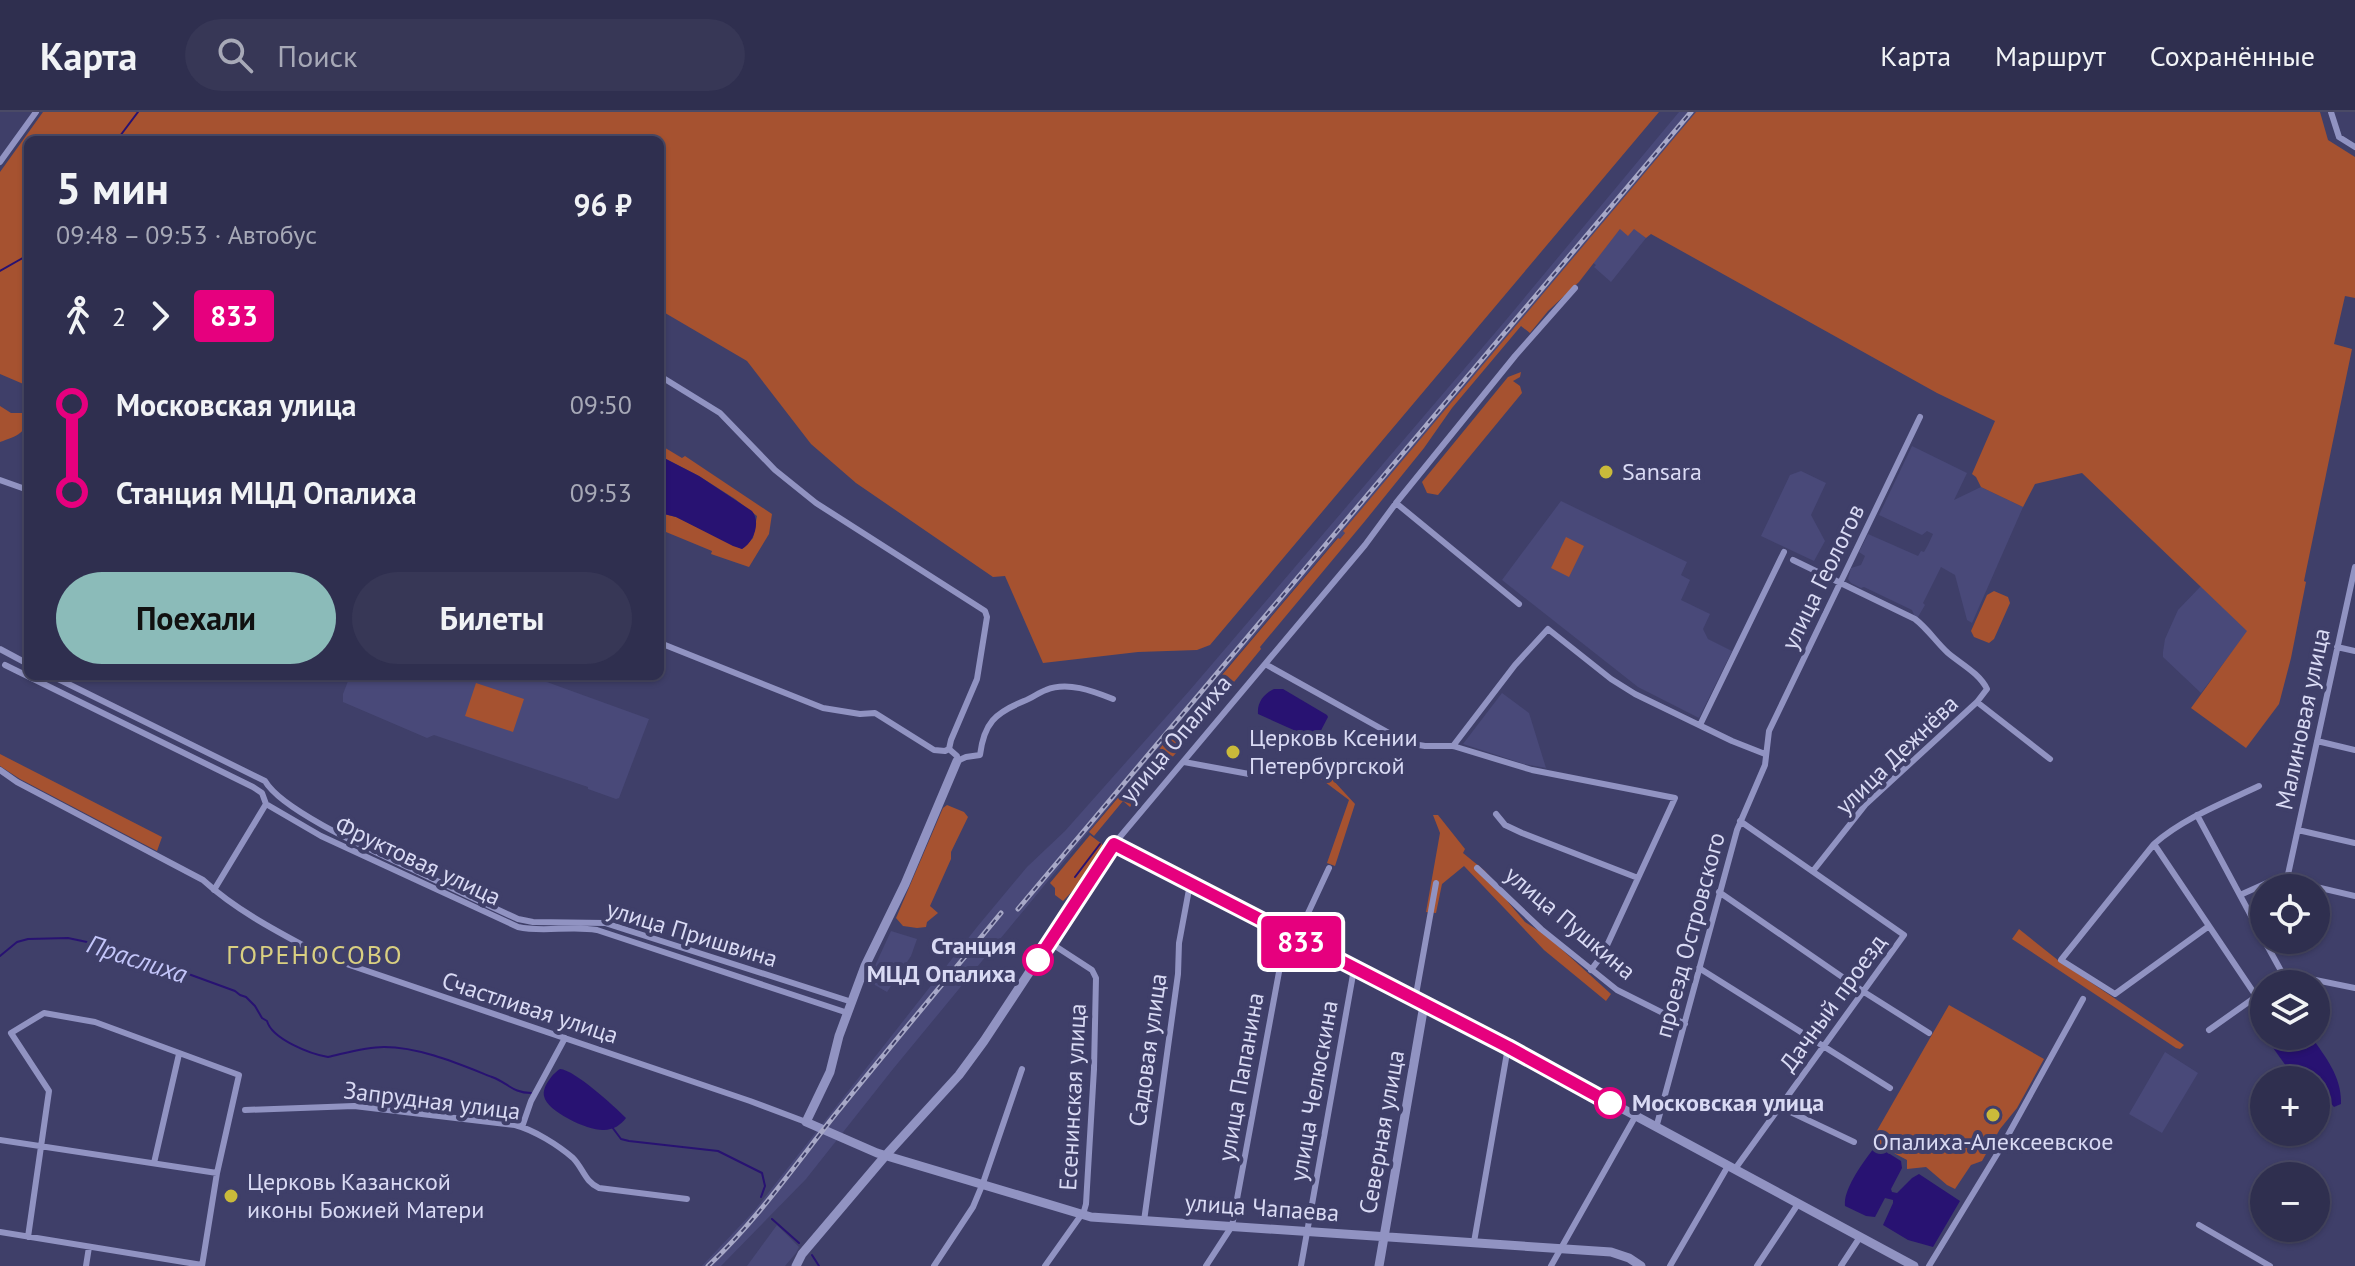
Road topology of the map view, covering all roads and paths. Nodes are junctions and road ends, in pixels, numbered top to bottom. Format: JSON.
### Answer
{"nodes":[{"id":1,"x":36,"y":112,"type":"edge"},
{"id":2,"x":2331,"y":112,"type":"edge"},
{"id":3,"x":2355,"y":147,"type":"edge"},
{"id":4,"x":0,"y":162,"type":"edge"},
{"id":5,"x":1575,"y":288,"type":"dead end"},
{"id":6,"x":664,"y":378,"type":"edge"},
{"id":7,"x":1920,"y":417,"type":"dead end"},
{"id":8,"x":0,"y":480,"type":"edge"},
{"id":9,"x":24,"y":489,"type":"edge"},
{"id":10,"x":1396,"y":503,"type":"junction"},
{"id":11,"x":1784,"y":552,"type":"dead end"},
{"id":12,"x":1793,"y":560,"type":"dead end"},
{"id":13,"x":2355,"y":567,"type":"edge"},
{"id":14,"x":1840,"y":581,"type":"junction"},
{"id":15,"x":1519,"y":604,"type":"dead end"},
{"id":16,"x":664,"y":645,"type":"edge"},
{"id":17,"x":2337,"y":647,"type":"junction"},
{"id":18,"x":1,"y":650,"type":"edge"},
{"id":19,"x":2355,"y":651,"type":"edge"},
{"id":20,"x":24,"y":662,"type":"edge"},
{"id":21,"x":1265,"y":664,"type":"junction"},
{"id":22,"x":5,"y":665,"type":"dead end"},
{"id":23,"x":24,"y":674,"type":"edge"},
{"id":24,"x":35,"y":680,"type":"edge"},
{"id":25,"x":60,"y":680,"type":"edge"},
{"id":26,"x":1113,"y":699,"type":"dead end"},
{"id":27,"x":1977,"y":702,"type":"junction"},
{"id":28,"x":1700,"y":725,"type":"junction"},
{"id":29,"x":2317,"y":741,"type":"junction"},
{"id":30,"x":1453,"y":746,"type":"junction"},
{"id":31,"x":949,"y":749,"type":"junction"},
{"id":32,"x":2355,"y":750,"type":"edge"},
{"id":33,"x":1765,"y":754,"type":"junction"},
{"id":34,"x":956,"y":758,"type":"junction"},
{"id":35,"x":2050,"y":759,"type":"dead end"},
{"id":36,"x":1184,"y":762,"type":"junction"},
{"id":37,"x":0,"y":770,"type":"edge"},
{"id":38,"x":1249,"y":774,"type":"dead end"},
{"id":39,"x":2259,"y":786,"type":"dead end"},
{"id":40,"x":266,"y":804,"type":"junction"},
{"id":41,"x":1496,"y":814,"type":"dead end"},
{"id":42,"x":2197,"y":815,"type":"junction"},
{"id":43,"x":1740,"y":821,"type":"junction"},
{"id":44,"x":2298,"y":830,"type":"junction"},
{"id":45,"x":2355,"y":843,"type":"edge"},
{"id":46,"x":1114,"y":844,"type":"junction"},
{"id":47,"x":2154,"y":844,"type":"junction"},
{"id":48,"x":1329,"y":868,"type":"dead end"},
{"id":49,"x":1477,"y":868,"type":"dead end"},
{"id":50,"x":1813,"y":871,"type":"junction"},
{"id":51,"x":2288,"y":874,"type":"edge"},
{"id":52,"x":1638,"y":878,"type":"junction"},
{"id":53,"x":1436,"y":883,"type":"dead end"},
{"id":54,"x":1190,"y":884,"type":"junction"},
{"id":55,"x":214,"y":890,"type":"junction"},
{"id":56,"x":2250,"y":890,"type":"edge"},
{"id":57,"x":2330,"y":890,"type":"edge"},
{"id":58,"x":1719,"y":892,"type":"junction"},
{"id":59,"x":2240,"y":895,"type":"junction"},
{"id":60,"x":2355,"y":896,"type":"edge"},
{"id":61,"x":2250,"y":914,"type":"edge"},
{"id":62,"x":2209,"y":926,"type":"junction"},
{"id":63,"x":1292,"y":937,"type":"junction"},
{"id":64,"x":1049,"y":942,"type":"junction"},
{"id":65,"x":1699,"y":968,"type":"junction"},
{"id":66,"x":1354,"y":969,"type":"junction"},
{"id":67,"x":1591,"y":970,"type":"junction"},
{"id":68,"x":2330,"y":983,"type":"edge"},
{"id":69,"x":2250,"y":987,"type":"edge"},
{"id":70,"x":2355,"y":988,"type":"edge"},
{"id":71,"x":1864,"y":992,"type":"junction"},
{"id":72,"x":2083,"y":999,"type":"dead end"},
{"id":73,"x":2250,"y":1000,"type":"edge"},
{"id":74,"x":852,"y":1002,"type":"junction"},
{"id":75,"x":1420,"y":1002,"type":"junction"},
{"id":76,"x":848,"y":1013,"type":"junction"},
{"id":77,"x":1685,"y":1024,"type":"junction"},
{"id":78,"x":2209,"y":1030,"type":"dead end"},
{"id":79,"x":1929,"y":1033,"type":"dead end"},
{"id":80,"x":565,"y":1038,"type":"junction"},
{"id":81,"x":1508,"y":1047,"type":"junction"},
{"id":82,"x":1825,"y":1048,"type":"junction"},
{"id":83,"x":179,"y":1054,"type":"junction"},
{"id":84,"x":1022,"y":1069,"type":"dead end"},
{"id":85,"x":1890,"y":1088,"type":"dead end"},
{"id":86,"x":1780,"y":1107,"type":"junction"},
{"id":87,"x":245,"y":1110,"type":"dead end"},
{"id":88,"x":1635,"y":1117,"type":"junction"},
{"id":89,"x":806,"y":1122,"type":"junction"},
{"id":90,"x":522,"y":1127,"type":"junction"},
{"id":91,"x":1656,"y":1128,"type":"junction"},
{"id":92,"x":0,"y":1140,"type":"edge"},
{"id":93,"x":1854,"y":1142,"type":"dead end"},
{"id":94,"x":41,"y":1146,"type":"junction"},
{"id":95,"x":886,"y":1155,"type":"junction"},
{"id":96,"x":154,"y":1163,"type":"junction"},
{"id":97,"x":1732,"y":1168,"type":"junction"},
{"id":98,"x":217,"y":1173,"type":"junction"},
{"id":99,"x":983,"y":1183,"type":"junction"},
{"id":100,"x":687,"y":1199,"type":"dead end"},
{"id":101,"x":1798,"y":1204,"type":"junction"},
{"id":102,"x":1080,"y":1215,"type":"junction"},
{"id":103,"x":1144,"y":1221,"type":"junction"},
{"id":104,"x":2199,"y":1225,"type":"dead end"},
{"id":105,"x":1232,"y":1226,"type":"junction"},
{"id":106,"x":1307,"y":1231,"type":"junction"},
{"id":107,"x":0,"y":1232,"type":"edge"},
{"id":108,"x":1384,"y":1236,"type":"junction"},
{"id":109,"x":28,"y":1237,"type":"junction"},
{"id":110,"x":1860,"y":1237,"type":"junction"},
{"id":111,"x":1474,"y":1242,"type":"junction"},
{"id":112,"x":89,"y":1247,"type":"junction"},
{"id":113,"x":1561,"y":1248,"type":"junction"},
{"id":114,"x":202,"y":1265,"type":"edge"},
{"id":115,"x":86,"y":1266,"type":"edge"},
{"id":116,"x":796,"y":1266,"type":"edge"},
{"id":117,"x":934,"y":1266,"type":"edge"},
{"id":118,"x":1045,"y":1266,"type":"edge"},
{"id":119,"x":1206,"y":1266,"type":"edge"},
{"id":120,"x":1301,"y":1266,"type":"edge"},
{"id":121,"x":1379,"y":1266,"type":"edge"},
{"id":122,"x":1551,"y":1266,"type":"edge"},
{"id":123,"x":1641,"y":1266,"type":"edge"},
{"id":124,"x":1670,"y":1266,"type":"edge"},
{"id":125,"x":1757,"y":1266,"type":"edge"},
{"id":126,"x":1841,"y":1266,"type":"edge"},
{"id":127,"x":1914,"y":1266,"type":"edge"},
{"id":128,"x":1929,"y":1266,"type":"edge"},
{"id":129,"x":2270,"y":1266,"type":"edge"}],
"edges":[{"from":1,"to":4,"type":"street"},
{"from":2,"to":3,"type":"street"},
{"from":5,"to":10,"type":"street","name":"улица Опалиха"},
{"from":6,"to":31,"type":"street"},
{"from":7,"to":14,"type":"street","name":"улица Геологов"},
{"from":8,"to":9,"type":"street"},
{"from":10,"to":15,"type":"street"},
{"from":10,"to":21,"type":"street","name":"улица Опалиха"},
{"from":11,"to":28,"type":"street"},
{"from":12,"to":14,"type":"street"},
{"from":13,"to":17,"type":"street","name":"Малиновая улица"},
{"from":14,"to":27,"type":"street"},
{"from":14,"to":33,"type":"street","name":"улица Геологов"},
{"from":16,"to":31,"type":"street"},
{"from":17,"to":19,"type":"street"},
{"from":17,"to":29,"type":"street","name":"Малиновая улица"},
{"from":18,"to":20,"type":"street"},
{"from":21,"to":30,"type":"street"},
{"from":21,"to":36,"type":"street","name":"улица Опалиха"},
{"from":22,"to":23,"type":"street","name":"Фруктовая улица"},
{"from":24,"to":40,"type":"street","name":"Фруктовая улица"},
{"from":25,"to":74,"type":"street","name":"улица Пришвина"},
{"from":26,"to":34,"type":"street"},
{"from":27,"to":35,"type":"street"},
{"from":27,"to":50,"type":"street","name":"улица Дежнёва"},
{"from":28,"to":30,"type":"street"},
{"from":28,"to":33,"type":"street"},
{"from":29,"to":32,"type":"street"},
{"from":29,"to":44,"type":"street","name":"Малиновая улица"},
{"from":30,"to":52,"type":"street"},
{"from":31,"to":34,"type":"street"},
{"from":33,"to":43,"type":"street","name":"проезд Островского"},
{"from":34,"to":74,"type":"street"},
{"from":36,"to":38,"type":"street"},
{"from":36,"to":46,"type":"street","name":"улица Опалиха"},
{"from":37,"to":55,"type":"street","name":"Счастливая улица"},
{"from":39,"to":42,"type":"street"},
{"from":40,"to":55,"type":"street"},
{"from":40,"to":76,"type":"street","name":"Фруктовая улица"},
{"from":41,"to":52,"type":"street"},
{"from":42,"to":47,"type":"street"},
{"from":42,"to":59,"type":"street"},
{"from":43,"to":50,"type":"street"},
{"from":43,"to":58,"type":"street","name":"проезд Островского"},
{"from":44,"to":45,"type":"street"},
{"from":44,"to":51,"type":"street","name":"Малиновая улица"},
{"from":46,"to":54,"type":"street"},
{"from":46,"to":64,"type":"street","name":"улица Опалиха"},
{"from":47,"to":62,"type":"street"},
{"from":47,"to":62,"type":"street"},
{"from":48,"to":63,"type":"street","name":"улица Папанина"},
{"from":49,"to":67,"type":"street","name":"улица Пушкина"},
{"from":50,"to":71,"type":"street","name":"Дачный проезд"},
{"from":52,"to":67,"type":"street"},
{"from":53,"to":75,"type":"street"},
{"from":54,"to":63,"type":"street"},
{"from":54,"to":103,"type":"street","name":"Садовая улица"},
{"from":55,"to":80,"type":"street","name":"Счастливая улица"},
{"from":56,"to":59,"type":"street"},
{"from":57,"to":60,"type":"street"},
{"from":58,"to":65,"type":"street","name":"проезд Островского"},
{"from":58,"to":71,"type":"street"},
{"from":59,"to":61,"type":"street"},
{"from":62,"to":69,"type":"street"},
{"from":63,"to":66,"type":"street"},
{"from":63,"to":105,"type":"street","name":"улица Папанина"},
{"from":64,"to":95,"type":"street","name":"улица Опалиха"},
{"from":64,"to":102,"type":"street","name":"Есенинская улица"},
{"from":65,"to":77,"type":"street","name":"проезд Островского"},
{"from":65,"to":82,"type":"street"},
{"from":66,"to":75,"type":"street"},
{"from":66,"to":106,"type":"street","name":"улица Челюскина"},
{"from":67,"to":77,"type":"street","name":"улица Пушкина"},
{"from":68,"to":70,"type":"street"},
{"from":71,"to":79,"type":"street"},
{"from":71,"to":82,"type":"street","name":"Дачный проезд"},
{"from":72,"to":128,"type":"street"},
{"from":73,"to":78,"type":"street"},
{"from":74,"to":76,"type":"street"},
{"from":75,"to":81,"type":"street"},
{"from":75,"to":108,"type":"street","name":"Северная улица"},
{"from":76,"to":89,"type":"street"},
{"from":77,"to":91,"type":"street","name":"проезд Островского"},
{"from":80,"to":89,"type":"street","name":"Счастливая улица"},
{"from":80,"to":90,"type":"street"},
{"from":81,"to":88,"type":"street"},
{"from":81,"to":111,"type":"street"},
{"from":82,"to":85,"type":"street"},
{"from":82,"to":86,"type":"street","name":"Дачный проезд"},
{"from":83,"to":94,"type":"street"},
{"from":83,"to":96,"type":"street"},
{"from":83,"to":98,"type":"street"},
{"from":84,"to":99,"type":"street"},
{"from":86,"to":93,"type":"street"},
{"from":86,"to":97,"type":"street","name":"Дачный проезд"},
{"from":87,"to":90,"type":"street","name":"Запрудная улица"},
{"from":88,"to":91,"type":"street"},
{"from":88,"to":113,"type":"street"},
{"from":89,"to":95,"type":"street","name":"улица Чапаева"},
{"from":90,"to":100,"type":"street","name":"Запрудная улица"},
{"from":91,"to":97,"type":"street"},
{"from":92,"to":94,"type":"street"},
{"from":94,"to":96,"type":"street"},
{"from":94,"to":109,"type":"street"},
{"from":95,"to":99,"type":"street","name":"улица Чапаева"},
{"from":95,"to":116,"type":"street","name":"улица Опалиха"},
{"from":96,"to":98,"type":"street"},
{"from":97,"to":101,"type":"street"},
{"from":97,"to":124,"type":"street","name":"Дачный проезд"},
{"from":98,"to":114,"type":"street"},
{"from":99,"to":102,"type":"street","name":"улица Чапаева"},
{"from":99,"to":117,"type":"street"},
{"from":101,"to":110,"type":"street"},
{"from":101,"to":125,"type":"street"},
{"from":102,"to":103,"type":"street","name":"улица Чапаева"},
{"from":102,"to":118,"type":"street","name":"Есенинская улица"},
{"from":103,"to":105,"type":"street","name":"улица Чапаева"},
{"from":104,"to":129,"type":"street"},
{"from":105,"to":106,"type":"street","name":"улица Чапаева"},
{"from":105,"to":119,"type":"street","name":"улица Папанина"},
{"from":106,"to":108,"type":"street","name":"улица Чапаева"},
{"from":106,"to":120,"type":"street","name":"улица Челюскина"},
{"from":107,"to":109,"type":"street"},
{"from":108,"to":111,"type":"street","name":"улица Чапаева"},
{"from":108,"to":121,"type":"street","name":"Северная улица"},
{"from":109,"to":112,"type":"street"},
{"from":110,"to":126,"type":"street"},
{"from":110,"to":127,"type":"street"},
{"from":111,"to":113,"type":"street","name":"улица Чапаева"},
{"from":112,"to":114,"type":"street"},
{"from":112,"to":115,"type":"street"},
{"from":113,"to":122,"type":"street"},
{"from":113,"to":123,"type":"street","name":"улица Чапаева"}]}
